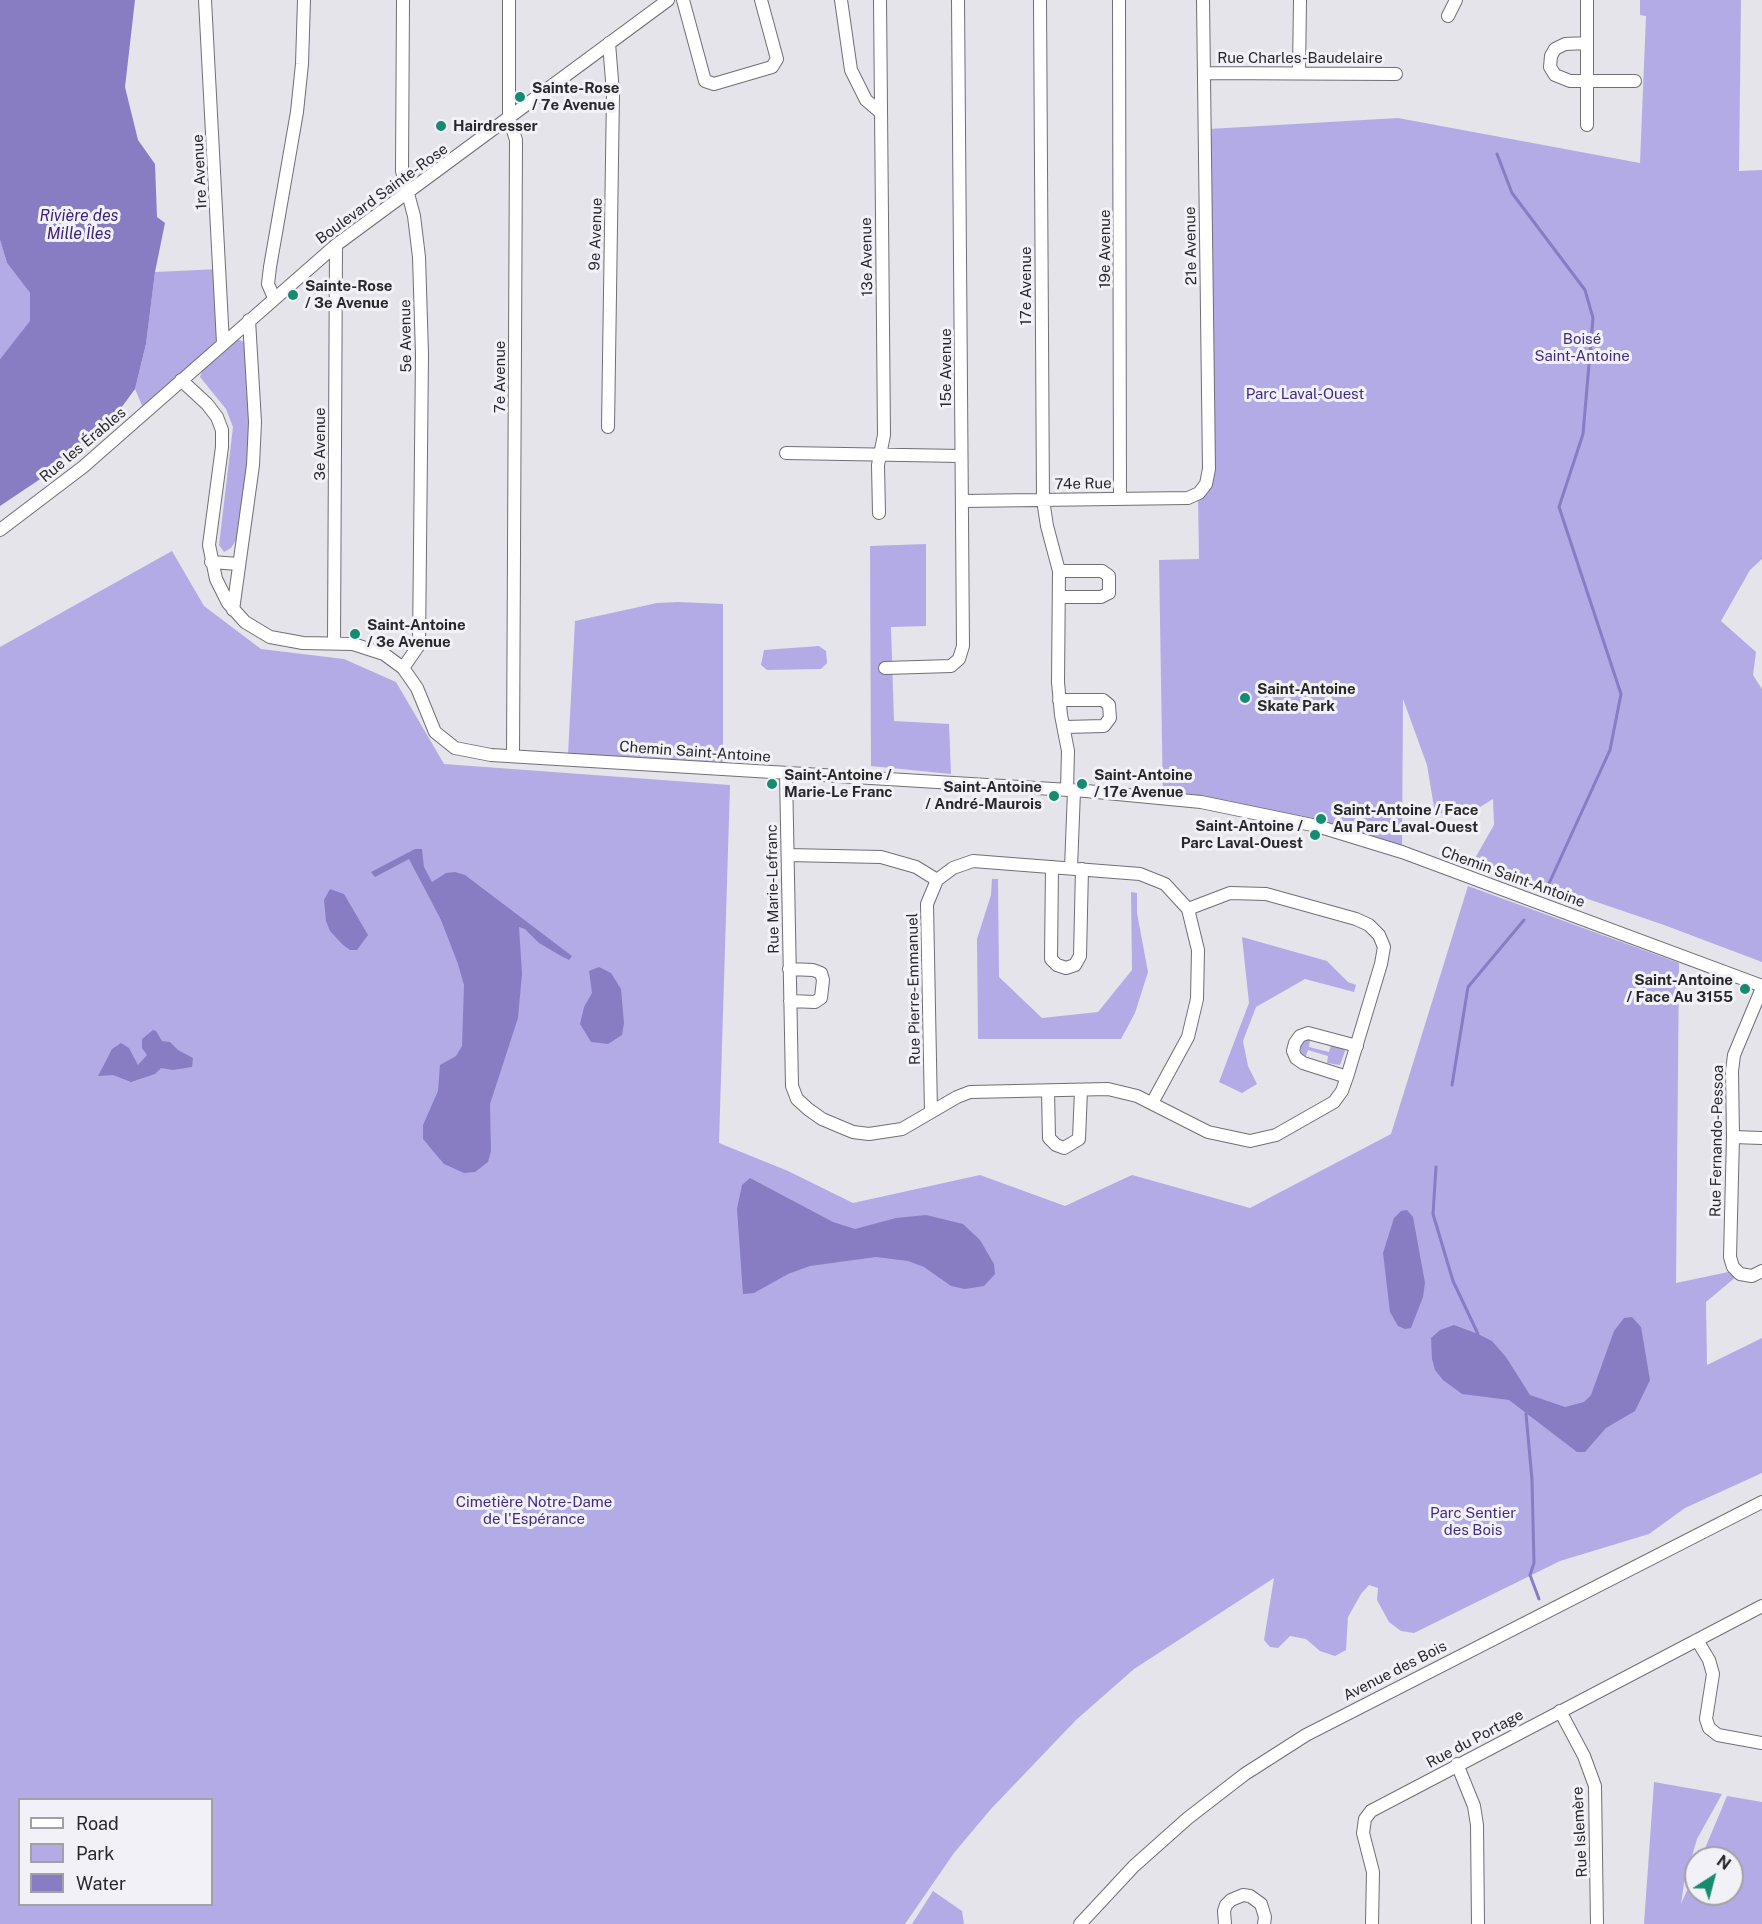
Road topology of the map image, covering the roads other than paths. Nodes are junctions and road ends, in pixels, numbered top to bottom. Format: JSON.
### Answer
{"nodes":[{"id":1,"x":205,"y":0,"type":"edge"},
{"id":2,"x":304,"y":0,"type":"edge"},
{"id":3,"x":403,"y":0,"type":"edge"},
{"id":4,"x":509,"y":0,"type":"edge"},
{"id":5,"x":668,"y":0,"type":"edge"},
{"id":6,"x":683,"y":0,"type":"edge"},
{"id":7,"x":761,"y":0,"type":"edge"},
{"id":8,"x":841,"y":0,"type":"edge"},
{"id":9,"x":880,"y":0,"type":"edge"},
{"id":10,"x":958,"y":0,"type":"edge"},
{"id":11,"x":1040,"y":0,"type":"edge"},
{"id":12,"x":1119,"y":0,"type":"edge"},
{"id":13,"x":1203,"y":0,"type":"edge"},
{"id":14,"x":1300,"y":0,"type":"edge"},
{"id":15,"x":1456,"y":0,"type":"edge"},
{"id":16,"x":1587,"y":0,"type":"edge"},
{"id":17,"x":1448,"y":16,"type":"dead end"},
{"id":18,"x":609,"y":43,"type":"junction"},
{"id":19,"x":1587,"y":43,"type":"junction"},
{"id":20,"x":1299,"y":72,"type":"junction"},
{"id":21,"x":1204,"y":73,"type":"junction"},
{"id":22,"x":1396,"y":74,"type":"dead end"},
{"id":23,"x":1588,"y":81,"type":"junction"},
{"id":24,"x":1635,"y":81,"type":"dead end"},
{"id":25,"x":880,"y":112,"type":"junction"},
{"id":26,"x":509,"y":118,"type":"junction"},
{"id":27,"x":1587,"y":124,"type":"dead end"},
{"id":28,"x":408,"y":194,"type":"junction"},
{"id":29,"x":336,"y":245,"type":"junction"},
{"id":30,"x":274,"y":298,"type":"junction"},
{"id":31,"x":249,"y":320,"type":"junction"},
{"id":32,"x":223,"y":343,"type":"junction"},
{"id":33,"x":182,"y":380,"type":"junction"},
{"id":34,"x":608,"y":427,"type":"dead end"},
{"id":35,"x":786,"y":453,"type":"dead end"},
{"id":36,"x":882,"y":453,"type":"junction"},
{"id":37,"x":961,"y":456,"type":"junction"},
{"id":38,"x":1202,"y":490,"type":"joint"},
{"id":39,"x":1120,"y":499,"type":"junction"},
{"id":40,"x":1043,"y":500,"type":"junction"},
{"id":41,"x":962,"y":501,"type":"junction"},
{"id":42,"x":879,"y":513,"type":"dead end"},
{"id":43,"x":0,"y":530,"type":"edge"},
{"id":44,"x":211,"y":562,"type":"junction"},
{"id":45,"x":238,"y":564,"type":"junction"},
{"id":46,"x":1059,"y":571,"type":"junction"},
{"id":47,"x":1059,"y":597,"type":"junction"},
{"id":48,"x":233,"y":610,"type":"junction"},
{"id":49,"x":334,"y":643,"type":"junction"},
{"id":50,"x":403,"y":668,"type":"junction"},
{"id":51,"x":885,"y":668,"type":"dead end"},
{"id":52,"x":1059,"y":700,"type":"junction"},
{"id":53,"x":1065,"y":727,"type":"junction"},
{"id":54,"x":513,"y":756,"type":"junction"},
{"id":55,"x":786,"y":773,"type":"junction"},
{"id":56,"x":1070,"y":790,"type":"junction"},
{"id":57,"x":788,"y":855,"type":"junction"},
{"id":58,"x":1052,"y":867,"type":"junction"},
{"id":59,"x":1076,"y":868,"type":"junction"},
{"id":60,"x":937,"y":880,"type":"junction"},
{"id":61,"x":1188,"y":909,"type":"junction"},
{"id":62,"x":789,"y":969,"type":"junction"},
{"id":63,"x":1762,"y":987,"type":"edge"},
{"id":64,"x":790,"y":1001,"type":"junction"},
{"id":65,"x":1357,"y":1046,"type":"junction"},
{"id":66,"x":1347,"y":1077,"type":"junction"},
{"id":67,"x":1081,"y":1090,"type":"junction"},
{"id":68,"x":1048,"y":1091,"type":"junction"},
{"id":69,"x":1152,"y":1102,"type":"junction"},
{"id":70,"x":931,"y":1112,"type":"junction"},
{"id":71,"x":1733,"y":1137,"type":"junction"},
{"id":72,"x":1762,"y":1138,"type":"edge"},
{"id":73,"x":1762,"y":1271,"type":"edge"},
{"id":74,"x":1762,"y":1502,"type":"edge"},
{"id":75,"x":1762,"y":1606,"type":"edge"},
{"id":76,"x":1696,"y":1640,"type":"junction"},
{"id":77,"x":1560,"y":1711,"type":"junction"},
{"id":78,"x":1762,"y":1743,"type":"edge"},
{"id":79,"x":1457,"y":1764,"type":"junction"},
{"id":80,"x":1080,"y":1924,"type":"edge"},
{"id":81,"x":1225,"y":1924,"type":"edge"},
{"id":82,"x":1264,"y":1924,"type":"edge"},
{"id":83,"x":1372,"y":1924,"type":"edge"},
{"id":84,"x":1478,"y":1924,"type":"edge"},
{"id":85,"x":1597,"y":1924,"type":"edge"}],
"edges":[{"from":1,"to":32,"type":"street","name":"1re Avenue"},
{"from":2,"to":30,"type":"street"},
{"from":3,"to":28,"type":"street","name":"5e Avenue"},
{"from":4,"to":26,"type":"street","name":"7e Avenue"},
{"from":5,"to":18,"type":"street","name":"Boulevard Sainte-Rose"},
{"from":6,"to":7,"type":"street"},
{"from":8,"to":25,"type":"street"},
{"from":9,"to":25,"type":"street","name":"13e Avenue"},
{"from":10,"to":37,"type":"street","name":"15e Avenue"},
{"from":11,"to":40,"type":"street","name":"17e Avenue"},
{"from":12,"to":39,"type":"street","name":"19e Avenue"},
{"from":13,"to":21,"type":"street","name":"21e Avenue"},
{"from":14,"to":20,"type":"street"},
{"from":15,"to":17,"type":"street"},
{"from":16,"to":19,"type":"street"},
{"from":18,"to":26,"type":"street","name":"Boulevard Sainte-Rose"},
{"from":18,"to":34,"type":"street","name":"9e Avenue"},
{"from":19,"to":23,"type":"street"},
{"from":19,"to":23,"type":"street"},
{"from":20,"to":21,"type":"street","name":"Rue Charles-Baudelaire"},
{"from":20,"to":22,"type":"street","name":"Rue Charles-Baudelaire"},
{"from":21,"to":38,"type":"street","name":"21e Avenue"},
{"from":23,"to":24,"type":"street"},
{"from":23,"to":27,"type":"street"},
{"from":25,"to":36,"type":"street","name":"13e Avenue"},
{"from":26,"to":28,"type":"street","name":"Boulevard Sainte-Rose"},
{"from":26,"to":54,"type":"street","name":"7e Avenue"},
{"from":28,"to":29,"type":"street","name":"Boulevard Sainte-Rose"},
{"from":28,"to":50,"type":"street","name":"5e Avenue"},
{"from":29,"to":30,"type":"street","name":"Boulevard Sainte-Rose"},
{"from":29,"to":49,"type":"street","name":"3e Avenue"},
{"from":30,"to":31,"type":"street","name":"Boulevard Sainte-Rose"},
{"from":31,"to":32,"type":"street","name":"Boulevard Sainte-Rose"},
{"from":31,"to":45,"type":"street"},
{"from":32,"to":33,"type":"street","name":"Boulevard Sainte-Rose"},
{"from":33,"to":43,"type":"street","name":"Rue les Érables"},
{"from":33,"to":44,"type":"street","name":"Chemin Saint-Antoine"},
{"from":35,"to":36,"type":"street"},
{"from":36,"to":37,"type":"street"},
{"from":36,"to":42,"type":"street","name":"13e Avenue"},
{"from":37,"to":41,"type":"street","name":"15e Avenue"},
{"from":38,"to":39,"type":"street","name":"74e Rue"},
{"from":39,"to":40,"type":"street","name":"74e Rue"},
{"from":40,"to":41,"type":"street","name":"74e Rue"},
{"from":40,"to":46,"type":"street","name":"17e Avenue"},
{"from":41,"to":51,"type":"street","name":"15e Avenue"},
{"from":44,"to":45,"type":"street"},
{"from":44,"to":48,"type":"street","name":"Chemin Saint-Antoine"},
{"from":45,"to":48,"type":"street"},
{"from":46,"to":47,"type":"street","name":"17e Avenue"},
{"from":46,"to":47,"type":"street"},
{"from":47,"to":52,"type":"street","name":"17e Avenue"},
{"from":48,"to":49,"type":"street","name":"Chemin Saint-Antoine"},
{"from":49,"to":50,"type":"street","name":"Chemin Saint-Antoine"},
{"from":50,"to":54,"type":"street","name":"Chemin Saint-Antoine"},
{"from":52,"to":53,"type":"street","name":"17e Avenue"},
{"from":52,"to":53,"type":"street"},
{"from":53,"to":56,"type":"street","name":"17e Avenue"},
{"from":54,"to":55,"type":"street","name":"Chemin Saint-Antoine"},
{"from":55,"to":56,"type":"street","name":"Chemin Saint-Antoine"},
{"from":55,"to":57,"type":"street","name":"Rue Marie-Lefranc"},
{"from":56,"to":59,"type":"street","name":"17e Avenue"},
{"from":56,"to":63,"type":"street","name":"Chemin Saint-Antoine"},
{"from":57,"to":60,"type":"street"},
{"from":57,"to":62,"type":"street","name":"Rue Marie-Lefranc"},
{"from":58,"to":59,"type":"street"},
{"from":58,"to":59,"type":"street"},
{"from":58,"to":60,"type":"street"},
{"from":59,"to":61,"type":"street"},
{"from":60,"to":70,"type":"street","name":"Rue Pierre-Emmanuel"},
{"from":61,"to":65,"type":"street","name":"Rue Marie-Lefranc"},
{"from":61,"to":69,"type":"street"},
{"from":62,"to":64,"type":"street","name":"Rue Marie-Lefranc"},
{"from":62,"to":64,"type":"street","name":"Rue Marie-Lefranc"},
{"from":63,"to":71,"type":"street","name":"Rue Fernando-Pessoa"},
{"from":64,"to":70,"type":"street","name":"Rue Marie-Lefranc"},
{"from":65,"to":66,"type":"street","name":"Rue Marie-Lefranc"},
{"from":65,"to":66,"type":"street"},
{"from":66,"to":69,"type":"street","name":"Rue Marie-Lefranc"},
{"from":67,"to":68,"type":"street","name":"Rue Marie-Lefranc"},
{"from":67,"to":68,"type":"street"},
{"from":67,"to":69,"type":"street","name":"Rue Marie-Lefranc"},
{"from":68,"to":70,"type":"street","name":"Rue Marie-Lefranc"},
{"from":71,"to":72,"type":"street"},
{"from":71,"to":73,"type":"street","name":"Rue Fernando-Pessoa"},
{"from":74,"to":80,"type":"street","name":"Avenue des Bois"},
{"from":75,"to":76,"type":"street","name":"Rue du Portage"},
{"from":76,"to":77,"type":"street","name":"Rue du Portage"},
{"from":76,"to":78,"type":"street"},
{"from":77,"to":79,"type":"street","name":"Rue du Portage"},
{"from":77,"to":85,"type":"street","name":"Rue Islemère"},
{"from":79,"to":83,"type":"street","name":"Rue du Portage"},
{"from":79,"to":84,"type":"street"},
{"from":81,"to":82,"type":"street"}]}
